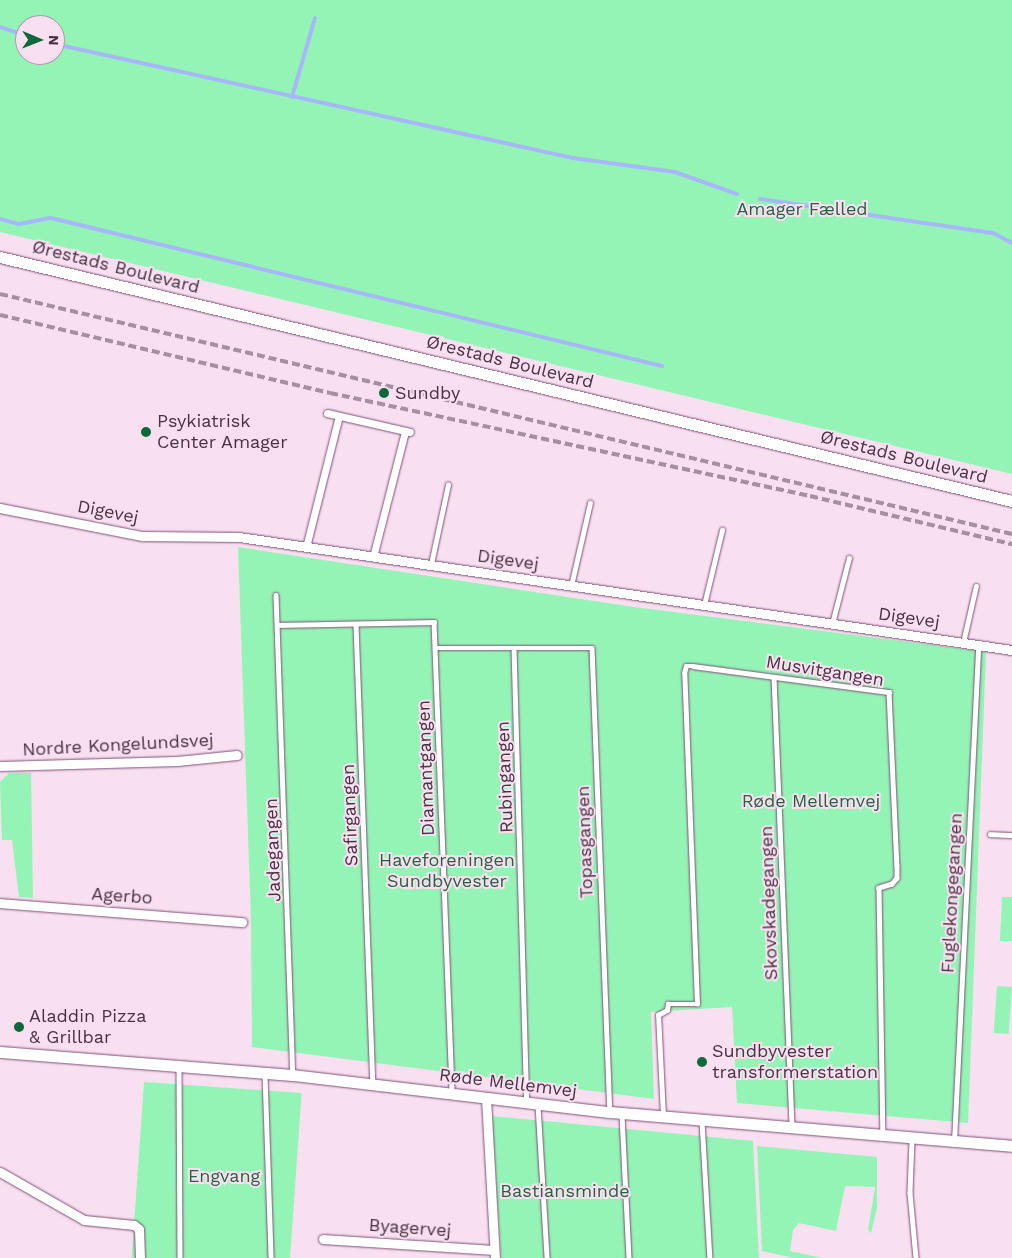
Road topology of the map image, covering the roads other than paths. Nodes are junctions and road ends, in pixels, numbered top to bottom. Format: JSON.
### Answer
{"nodes":[{"id":1,"x":0,"y":257,"type":"edge"},
{"id":2,"x":327,"y":413,"type":"dead end"},
{"id":3,"x":339,"y":416,"type":"junction"},
{"id":4,"x":448,"y":485,"type":"dead end"},
{"id":5,"x":1012,"y":501,"type":"edge"},
{"id":6,"x":590,"y":503,"type":"dead end"},
{"id":7,"x":0,"y":508,"type":"edge"},
{"id":8,"x":722,"y":530,"type":"dead end"},
{"id":9,"x":306,"y":547,"type":"junction"},
{"id":10,"x":373,"y":557,"type":"junction"},
{"id":11,"x":849,"y":558,"type":"dead end"},
{"id":12,"x":430,"y":566,"type":"junction"},
{"id":13,"x":571,"y":586,"type":"junction"},
{"id":14,"x":976,"y":586,"type":"dead end"},
{"id":15,"x":276,"y":595,"type":"dead end"},
{"id":16,"x":704,"y":604,"type":"junction"},
{"id":17,"x":832,"y":624,"type":"junction"},
{"id":18,"x":278,"y":625,"type":"junction"},
{"id":19,"x":356,"y":625,"type":"junction"},
{"id":20,"x":963,"y":643,"type":"junction"},
{"id":21,"x":978,"y":645,"type":"junction"},
{"id":22,"x":436,"y":648,"type":"junction"},
{"id":23,"x":514,"y":648,"type":"junction"},
{"id":24,"x":1012,"y":650,"type":"edge"},
{"id":25,"x":774,"y":677,"type":"junction"},
{"id":26,"x":237,"y":755,"type":"dead end"},
{"id":27,"x":0,"y":766,"type":"edge"},
{"id":28,"x":990,"y":834,"type":"dead end"},
{"id":29,"x":1012,"y":836,"type":"edge"},
{"id":30,"x":0,"y":903,"type":"edge"},
{"id":31,"x":242,"y":922,"type":"dead end"},
{"id":32,"x":0,"y":1052,"type":"edge"},
{"id":33,"x":179,"y":1065,"type":"junction"},
{"id":34,"x":265,"y":1073,"type":"junction"},
{"id":35,"x":293,"y":1075,"type":"junction"},
{"id":36,"x":373,"y":1083,"type":"junction"},
{"id":37,"x":452,"y":1093,"type":"junction"},
{"id":38,"x":486,"y":1098,"type":"junction"},
{"id":39,"x":532,"y":1104,"type":"junction"},
{"id":40,"x":616,"y":1113,"type":"junction"},
{"id":41,"x":663,"y":1117,"type":"junction"},
{"id":42,"x":702,"y":1121,"type":"junction"},
{"id":43,"x":792,"y":1129,"type":"junction"},
{"id":44,"x":883,"y":1138,"type":"junction"},
{"id":45,"x":912,"y":1140,"type":"junction"},
{"id":46,"x":954,"y":1143,"type":"junction"},
{"id":47,"x":1012,"y":1146,"type":"edge"},
{"id":48,"x":0,"y":1172,"type":"edge"},
{"id":49,"x":323,"y":1239,"type":"dead end"},
{"id":50,"x":494,"y":1254,"type":"edge"},
{"id":51,"x":140,"y":1258,"type":"edge"},
{"id":52,"x":180,"y":1258,"type":"edge"},
{"id":53,"x":271,"y":1258,"type":"edge"},
{"id":54,"x":547,"y":1258,"type":"edge"},
{"id":55,"x":629,"y":1258,"type":"edge"},
{"id":56,"x":710,"y":1258,"type":"edge"},
{"id":57,"x":916,"y":1258,"type":"edge"}],
"edges":[{"from":1,"to":5,"type":"street","name":"Ørestads Boulevard"},
{"from":2,"to":3,"type":"street"},
{"from":3,"to":9,"type":"street"},
{"from":3,"to":10,"type":"street"},
{"from":4,"to":12,"type":"lane"},
{"from":6,"to":13,"type":"lane"},
{"from":7,"to":9,"type":"street","name":"Digevej"},
{"from":8,"to":16,"type":"lane"},
{"from":9,"to":10,"type":"street","name":"Digevej"},
{"from":10,"to":12,"type":"street","name":"Digevej"},
{"from":11,"to":17,"type":"lane"},
{"from":12,"to":13,"type":"street","name":"Digevej"},
{"from":13,"to":16,"type":"street","name":"Digevej"},
{"from":14,"to":20,"type":"lane"},
{"from":15,"to":18,"type":"lane","name":"Jadegangen"},
{"from":16,"to":17,"type":"street","name":"Digevej"},
{"from":17,"to":20,"type":"street","name":"Digevej"},
{"from":18,"to":19,"type":"lane"},
{"from":18,"to":35,"type":"lane","name":"Jadegangen"},
{"from":19,"to":22,"type":"lane","name":"Diamantgangen"},
{"from":19,"to":36,"type":"lane","name":"Safirgangen"},
{"from":20,"to":21,"type":"street","name":"Digevej"},
{"from":21,"to":24,"type":"street","name":"Digevej"},
{"from":21,"to":46,"type":"lane","name":"Fuglekongegangen"},
{"from":22,"to":23,"type":"lane"},
{"from":22,"to":37,"type":"lane","name":"Diamantgangen"},
{"from":23,"to":39,"type":"lane","name":"Rubingangen"},
{"from":23,"to":40,"type":"lane","name":"Topasgangen"},
{"from":25,"to":41,"type":"lane","name":"Musvitgangen"},
{"from":25,"to":43,"type":"lane","name":"Skovskadegangen"},
{"from":25,"to":44,"type":"lane","name":"Musvitgangen"},
{"from":26,"to":27,"type":"street","name":"Nordre Kongelundsvej"},
{"from":28,"to":29,"type":"lane"},
{"from":30,"to":31,"type":"street","name":"Agerbo"},
{"from":32,"to":33,"type":"street","name":"Røde Mellemvej"},
{"from":33,"to":34,"type":"street","name":"Røde Mellemvej"},
{"from":33,"to":52,"type":"lane"},
{"from":34,"to":35,"type":"street","name":"Røde Mellemvej"},
{"from":34,"to":53,"type":"lane"},
{"from":35,"to":36,"type":"street","name":"Røde Mellemvej"},
{"from":36,"to":37,"type":"street","name":"Røde Mellemvej"},
{"from":37,"to":38,"type":"street","name":"Røde Mellemvej"},
{"from":38,"to":39,"type":"street","name":"Røde Mellemvej"},
{"from":38,"to":50,"type":"street"},
{"from":39,"to":40,"type":"street","name":"Røde Mellemvej"},
{"from":39,"to":54,"type":"lane","name":"Rubingangen"},
{"from":40,"to":41,"type":"street","name":"Røde Mellemvej"},
{"from":40,"to":55,"type":"lane","name":"Topasgangen"},
{"from":41,"to":42,"type":"street","name":"Røde Mellemvej"},
{"from":42,"to":43,"type":"street","name":"Røde Mellemvej"},
{"from":42,"to":56,"type":"lane"},
{"from":43,"to":44,"type":"street","name":"Røde Mellemvej"},
{"from":44,"to":45,"type":"street","name":"Røde Mellemvej"},
{"from":45,"to":46,"type":"street","name":"Røde Mellemvej"},
{"from":45,"to":57,"type":"lane"},
{"from":46,"to":47,"type":"street","name":"Røde Mellemvej"},
{"from":48,"to":51,"type":"street"},
{"from":49,"to":50,"type":"street","name":"Byagervej"}]}
